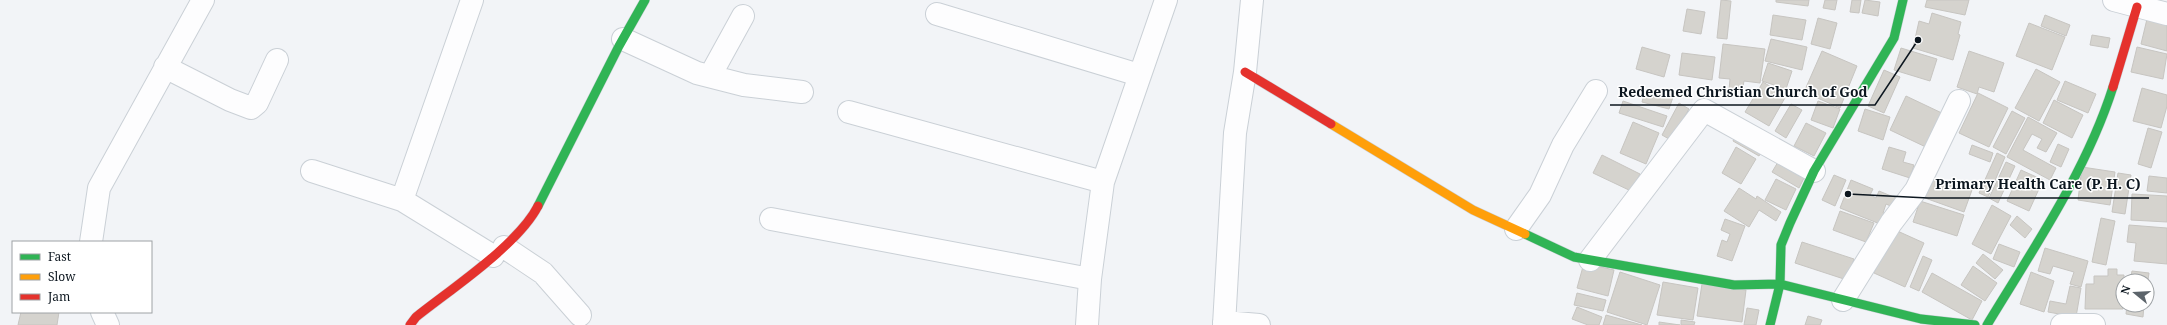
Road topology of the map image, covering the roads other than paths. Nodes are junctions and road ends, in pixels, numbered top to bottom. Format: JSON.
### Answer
{"nodes":[{"id":1,"x":203,"y":0,"type":"edge"},
{"id":2,"x":472,"y":0,"type":"edge"},
{"id":3,"x":645,"y":0,"type":"edge"},
{"id":4,"x":1166,"y":0,"type":"edge"},
{"id":5,"x":1252,"y":0,"type":"edge"},
{"id":6,"x":1903,"y":0,"type":"edge"},
{"id":7,"x":2122,"y":2,"type":"edge"},
{"id":8,"x":938,"y":14,"type":"dead end"},
{"id":9,"x":2167,"y":14,"type":"edge"},
{"id":10,"x":743,"y":16,"type":"dead end"},
{"id":11,"x":623,"y":39,"type":"junction"},
{"id":12,"x":277,"y":60,"type":"dead end"},
{"id":13,"x":165,"y":67,"type":"junction"},
{"id":14,"x":1245,"y":72,"type":"junction"},
{"id":15,"x":710,"y":76,"type":"junction"},
{"id":16,"x":1138,"y":76,"type":"junction"},
{"id":17,"x":1596,"y":91,"type":"dead end"},
{"id":18,"x":802,"y":92,"type":"dead end"},
{"id":19,"x":1959,"y":102,"type":"dead end"},
{"id":20,"x":849,"y":112,"type":"dead end"},
{"id":21,"x":312,"y":171,"type":"dead end"},
{"id":22,"x":1814,"y":171,"type":"junction"},
{"id":23,"x":1103,"y":182,"type":"junction"},
{"id":24,"x":402,"y":200,"type":"junction"},
{"id":25,"x":771,"y":219,"type":"dead end"},
{"id":26,"x":1516,"y":229,"type":"junction"},
{"id":27,"x":91,"y":241,"type":"edge"},
{"id":28,"x":499,"y":251,"type":"junction"},
{"id":29,"x":1590,"y":260,"type":"junction"},
{"id":30,"x":1090,"y":279,"type":"junction"},
{"id":31,"x":1780,"y":284,"type":"junction"},
{"id":32,"x":1843,"y":300,"type":"junction"},
{"id":33,"x":102,"y":313,"type":"edge"},
{"id":34,"x":580,"y":315,"type":"dead end"},
{"id":35,"x":1224,"y":323,"type":"edge"},
{"id":36,"x":108,"y":325,"type":"edge"},
{"id":37,"x":410,"y":325,"type":"edge"},
{"id":38,"x":1087,"y":325,"type":"edge"},
{"id":39,"x":1259,"y":325,"type":"edge"},
{"id":40,"x":1770,"y":325,"type":"edge"},
{"id":41,"x":1975,"y":325,"type":"edge"},
{"id":42,"x":1987,"y":325,"type":"edge"},
{"id":43,"x":2062,"y":325,"type":"edge"},
{"id":44,"x":2094,"y":325,"type":"edge"}],
"edges":[{"from":1,"to":13,"type":"street"},
{"from":2,"to":24,"type":"street"},
{"from":3,"to":11,"type":"street"},
{"from":4,"to":16,"type":"street"},
{"from":5,"to":14,"type":"street"},
{"from":6,"to":22,"type":"street"},
{"from":7,"to":9,"type":"street"},
{"from":7,"to":42,"type":"street"},
{"from":8,"to":16,"type":"street"},
{"from":10,"to":15,"type":"street"},
{"from":11,"to":15,"type":"street"},
{"from":11,"to":28,"type":"street"},
{"from":12,"to":13,"type":"street"},
{"from":13,"to":27,"type":"street"},
{"from":14,"to":26,"type":"street"},
{"from":14,"to":35,"type":"street"},
{"from":15,"to":18,"type":"street"},
{"from":16,"to":23,"type":"street"},
{"from":17,"to":26,"type":"street"},
{"from":19,"to":32,"type":"street"},
{"from":20,"to":23,"type":"street"},
{"from":21,"to":24,"type":"street"},
{"from":22,"to":29,"type":"street"},
{"from":22,"to":31,"type":"street"},
{"from":23,"to":30,"type":"street"},
{"from":24,"to":28,"type":"street"},
{"from":25,"to":30,"type":"street"},
{"from":26,"to":29,"type":"street"},
{"from":28,"to":34,"type":"street"},
{"from":28,"to":37,"type":"street"},
{"from":29,"to":31,"type":"street"},
{"from":30,"to":38,"type":"street"},
{"from":31,"to":32,"type":"street"},
{"from":31,"to":40,"type":"street"},
{"from":32,"to":41,"type":"street"},
{"from":33,"to":36,"type":"street"},
{"from":35,"to":39,"type":"street"},
{"from":43,"to":44,"type":"street"}]}
